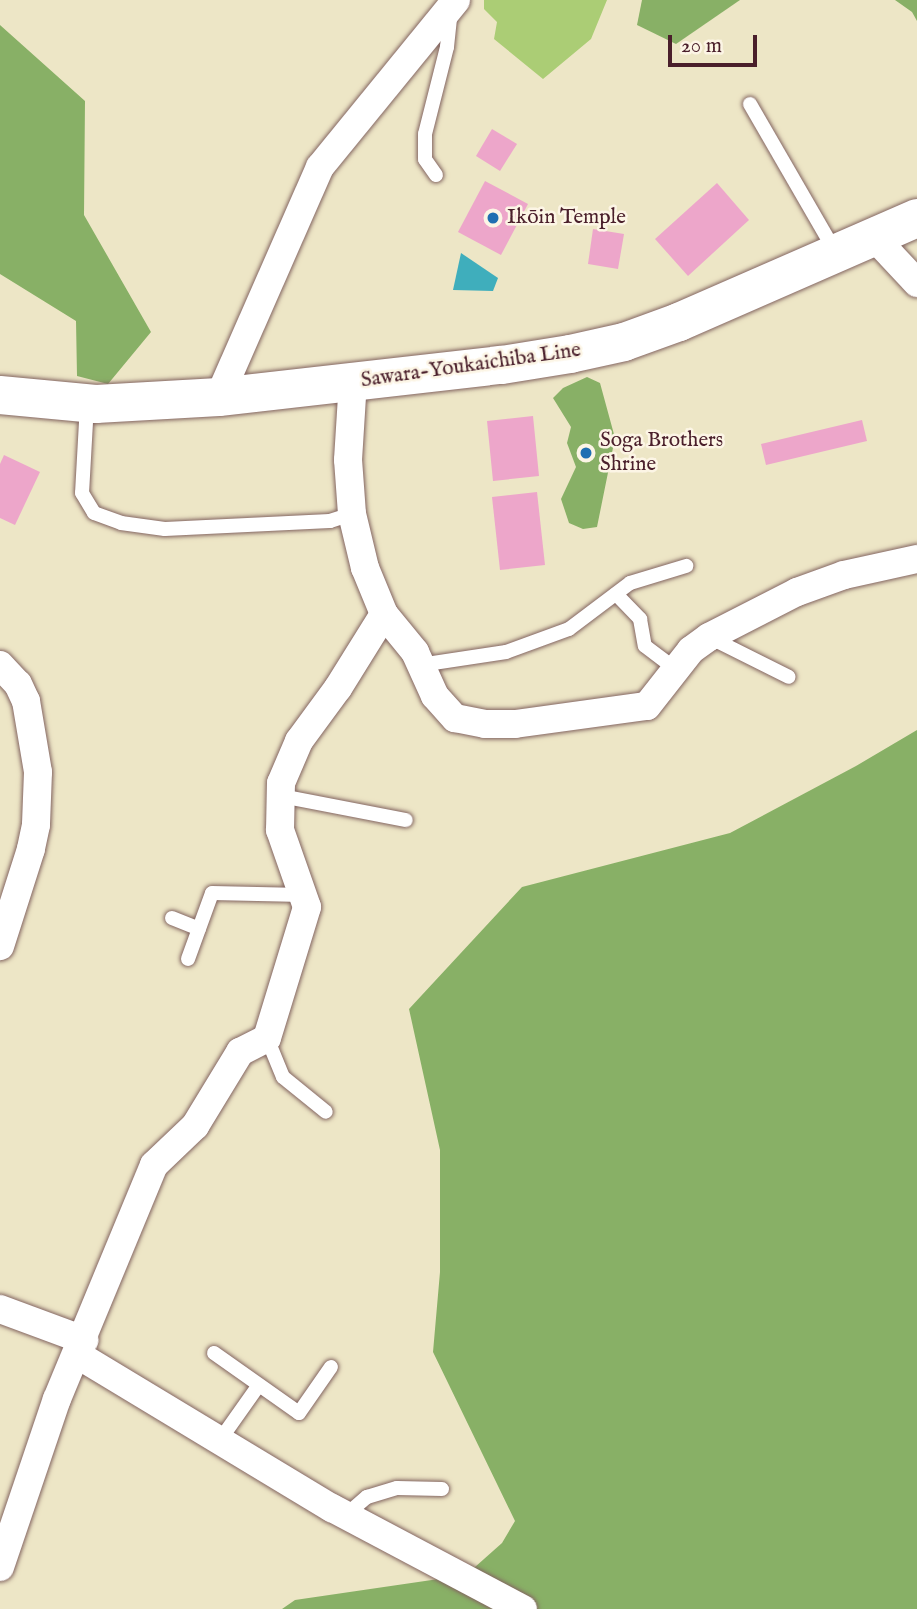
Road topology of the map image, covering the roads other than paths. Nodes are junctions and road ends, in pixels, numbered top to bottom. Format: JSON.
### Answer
{"nodes":[{"id":1,"x":453,"y":4,"type":"edge"},
{"id":2,"x":750,"y":104,"type":"dead end"},
{"id":3,"x":436,"y":175,"type":"dead end"},
{"id":4,"x":917,"y":218,"type":"edge"},
{"id":5,"x":874,"y":237,"type":"junction"},
{"id":6,"x":837,"y":253,"type":"junction"},
{"id":7,"x":917,"y":283,"type":"edge"},
{"id":8,"x":353,"y":381,"type":"junction"},
{"id":9,"x":0,"y":396,"type":"edge"},
{"id":10,"x":219,"y":397,"type":"junction"},
{"id":11,"x":87,"y":403,"type":"junction"},
{"id":12,"x":352,"y":514,"type":"junction"},
{"id":13,"x":917,"y":559,"type":"edge"},
{"id":14,"x":686,"y":566,"type":"dead end"},
{"id":15,"x":616,"y":594,"type":"junction"},
{"id":16,"x":384,"y":614,"type":"junction"},
{"id":17,"x":709,"y":637,"type":"junction"},
{"id":18,"x":0,"y":665,"type":"edge"},
{"id":19,"x":420,"y":665,"type":"junction"},
{"id":20,"x":675,"y":669,"type":"junction"},
{"id":21,"x":789,"y":677,"type":"dead end"},
{"id":22,"x":281,"y":796,"type":"junction"},
{"id":23,"x":406,"y":820,"type":"dead end"},
{"id":24,"x":303,"y":895,"type":"junction"},
{"id":25,"x":172,"y":918,"type":"dead end"},
{"id":26,"x":199,"y":929,"type":"junction"},
{"id":27,"x":0,"y":946,"type":"edge"},
{"id":28,"x":188,"y":960,"type":"dead end"},
{"id":29,"x":267,"y":1038,"type":"junction"},
{"id":30,"x":326,"y":1112,"type":"dead end"},
{"id":31,"x":0,"y":1309,"type":"edge"},
{"id":32,"x":81,"y":1348,"type":"junction"},
{"id":33,"x":214,"y":1353,"type":"dead end"},
{"id":34,"x":331,"y":1367,"type":"dead end"},
{"id":35,"x":259,"y":1385,"type":"junction"},
{"id":36,"x":220,"y":1440,"type":"junction"},
{"id":37,"x":442,"y":1489,"type":"dead end"},
{"id":38,"x":346,"y":1516,"type":"junction"},
{"id":39,"x":0,"y":1567,"type":"edge"},
{"id":40,"x":523,"y":1609,"type":"edge"}],
"edges":[{"from":1,"to":3,"type":"lane"},
{"from":1,"to":10,"type":"street"},
{"from":2,"to":6,"type":"lane"},
{"from":4,"to":5,"type":"main road","name":"Sawara-Youkaichiba Line"},
{"from":5,"to":6,"type":"main road","name":"Sawara-Youkaichiba Line"},
{"from":5,"to":7,"type":"street"},
{"from":6,"to":8,"type":"main road","name":"Sawara-Youkaichiba Line"},
{"from":8,"to":10,"type":"main road","name":"Sawara-Youkaichiba Line"},
{"from":8,"to":12,"type":"street"},
{"from":9,"to":11,"type":"main road","name":"Sawara-Youkaichiba Line"},
{"from":10,"to":11,"type":"main road","name":"Sawara-Youkaichiba Line"},
{"from":11,"to":12,"type":"lane"},
{"from":12,"to":16,"type":"street"},
{"from":13,"to":17,"type":"street"},
{"from":14,"to":15,"type":"lane"},
{"from":15,"to":19,"type":"lane"},
{"from":15,"to":20,"type":"lane"},
{"from":16,"to":19,"type":"street"},
{"from":16,"to":22,"type":"street"},
{"from":17,"to":20,"type":"street"},
{"from":17,"to":21,"type":"lane"},
{"from":18,"to":27,"type":"street"},
{"from":19,"to":20,"type":"street"},
{"from":22,"to":23,"type":"lane"},
{"from":22,"to":24,"type":"street"},
{"from":24,"to":26,"type":"lane"},
{"from":24,"to":29,"type":"street"},
{"from":25,"to":26,"type":"lane"},
{"from":26,"to":28,"type":"lane"},
{"from":29,"to":30,"type":"lane"},
{"from":29,"to":32,"type":"street"},
{"from":31,"to":32,"type":"street"},
{"from":32,"to":36,"type":"street"},
{"from":32,"to":39,"type":"street"},
{"from":33,"to":35,"type":"lane"},
{"from":34,"to":35,"type":"lane"},
{"from":35,"to":36,"type":"lane"},
{"from":36,"to":38,"type":"street"},
{"from":37,"to":38,"type":"lane"},
{"from":38,"to":40,"type":"street"}]}
